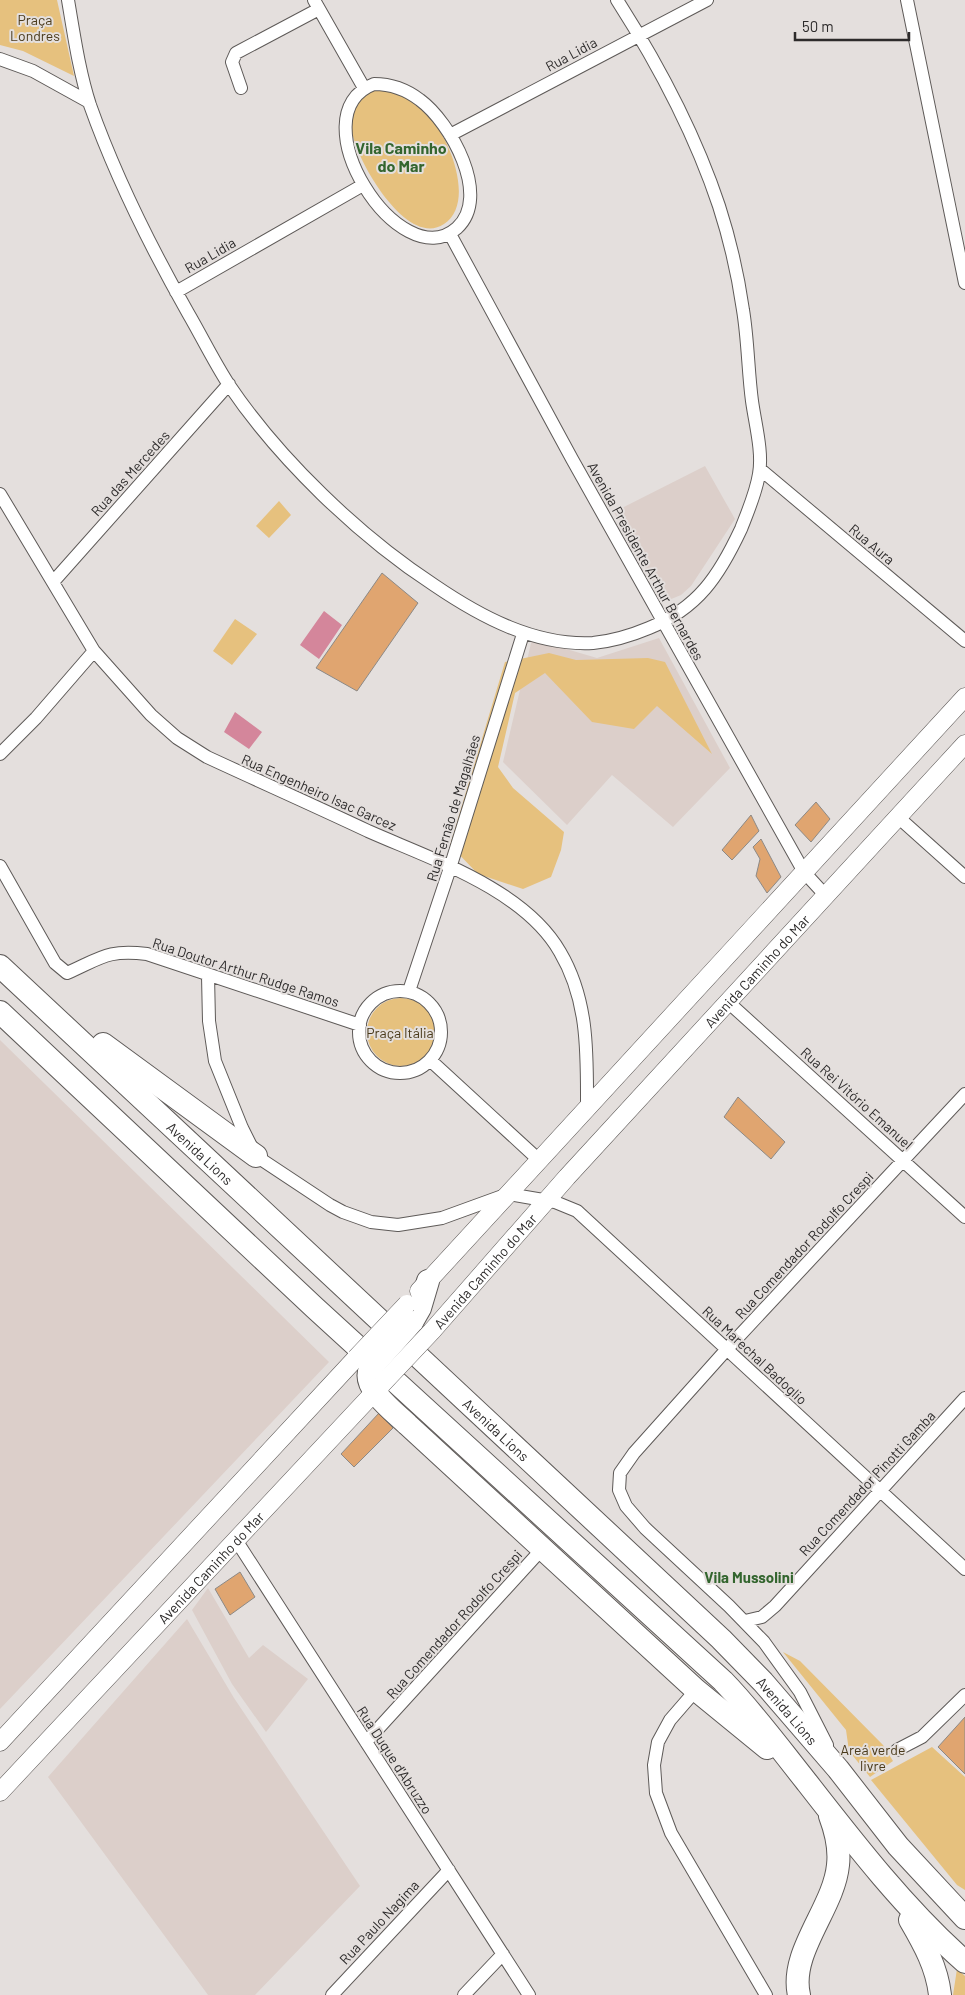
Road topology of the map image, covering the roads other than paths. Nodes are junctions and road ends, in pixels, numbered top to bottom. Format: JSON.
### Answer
{"nodes":[{"id":1,"x":68,"y":0,"type":"edge"},
{"id":2,"x":617,"y":0,"type":"edge"},
{"id":3,"x":707,"y":0,"type":"edge"},
{"id":4,"x":908,"y":0,"type":"edge"},
{"id":5,"x":317,"y":4,"type":"edge"},
{"id":6,"x":639,"y":34,"type":"junction"},
{"id":7,"x":0,"y":59,"type":"edge"},
{"id":8,"x":241,"y":88,"type":"dead end"},
{"id":9,"x":364,"y":88,"type":"junction"},
{"id":10,"x":89,"y":102,"type":"junction"},
{"id":11,"x":450,"y":135,"type":"junction"},
{"id":12,"x":363,"y":185,"type":"junction"},
{"id":13,"x":450,"y":234,"type":"junction"},
{"id":14,"x":965,"y":283,"type":"edge"},
{"id":15,"x":176,"y":292,"type":"junction"},
{"id":16,"x":228,"y":384,"type":"junction"},
{"id":17,"x":760,"y":469,"type":"junction"},
{"id":18,"x":0,"y":494,"type":"edge"},
{"id":19,"x":53,"y":582,"type":"junction"},
{"id":20,"x":664,"y":622,"type":"junction"},
{"id":21,"x":523,"y":634,"type":"junction"},
{"id":22,"x":965,"y":641,"type":"edge"},
{"id":23,"x":94,"y":651,"type":"junction"},
{"id":24,"x":965,"y":697,"type":"edge"},
{"id":25,"x":965,"y":744,"type":"edge"},
{"id":26,"x":0,"y":754,"type":"edge"},
{"id":27,"x":898,"y":818,"type":"junction"},
{"id":28,"x":0,"y":866,"type":"edge"},
{"id":29,"x":450,"y":868,"type":"junction"},
{"id":30,"x":804,"y":872,"type":"junction"},
{"id":31,"x":965,"y":877,"type":"edge"},
{"id":32,"x":826,"y":896,"type":"junction"},
{"id":33,"x":4,"y":969,"type":"edge"},
{"id":34,"x":208,"y":976,"type":"junction"},
{"id":35,"x":409,"y":992,"type":"junction"},
{"id":36,"x":728,"y":1002,"type":"junction"},
{"id":37,"x":0,"y":1012,"type":"edge"},
{"id":38,"x":360,"y":1025,"type":"junction"},
{"id":39,"x":430,"y":1060,"type":"junction"},
{"id":40,"x":965,"y":1094,"type":"edge"},
{"id":41,"x":587,"y":1110,"type":"junction"},
{"id":42,"x":256,"y":1156,"type":"junction"},
{"id":43,"x":904,"y":1160,"type":"junction"},
{"id":44,"x":540,"y":1161,"type":"junction"},
{"id":45,"x":508,"y":1194,"type":"junction"},
{"id":46,"x":546,"y":1200,"type":"junction"},
{"id":47,"x":965,"y":1218,"type":"edge"},
{"id":48,"x":428,"y":1281,"type":"joint"},
{"id":49,"x":417,"y":1319,"type":"junction"},
{"id":50,"x":727,"y":1349,"type":"junction"},
{"id":51,"x":371,"y":1376,"type":"junction"},
{"id":52,"x":965,"y":1398,"type":"edge"},
{"id":53,"x":880,"y":1491,"type":"junction"},
{"id":54,"x":236,"y":1540,"type":"junction"},
{"id":55,"x":543,"y":1548,"type":"junction"},
{"id":56,"x":965,"y":1568,"type":"edge"},
{"id":57,"x":745,"y":1621,"type":"junction"},
{"id":58,"x":696,"y":1690,"type":"junction"},
{"id":59,"x":965,"y":1695,"type":"edge"},
{"id":60,"x":0,"y":1742,"type":"edge"},
{"id":61,"x":366,"y":1742,"type":"junction"},
{"id":62,"x":897,"y":1750,"type":"dead end"},
{"id":63,"x":838,"y":1769,"type":"junction"},
{"id":64,"x":806,"y":1781,"type":"junction"},
{"id":65,"x":0,"y":1792,"type":"edge"},
{"id":66,"x":827,"y":1808,"type":"junction"},
{"id":67,"x":449,"y":1870,"type":"junction"},
{"id":68,"x":884,"y":1877,"type":"junction"},
{"id":69,"x":954,"y":1898,"type":"edge"},
{"id":70,"x":965,"y":1918,"type":"edge"},
{"id":71,"x":503,"y":1954,"type":"junction"},
{"id":72,"x":965,"y":1962,"type":"edge"},
{"id":73,"x":332,"y":1995,"type":"edge"},
{"id":74,"x":464,"y":1995,"type":"edge"},
{"id":75,"x":529,"y":1995,"type":"edge"},
{"id":76,"x":766,"y":1995,"type":"edge"},
{"id":77,"x":800,"y":1995,"type":"edge"},
{"id":78,"x":940,"y":1995,"type":"edge"}],
"edges":[{"from":1,"to":10,"type":"street"},
{"from":2,"to":6,"type":"street"},
{"from":3,"to":6,"type":"street","name":"Rua Lidia"},
{"from":4,"to":14,"type":"street"},
{"from":5,"to":8,"type":"street"},
{"from":5,"to":9,"type":"street"},
{"from":6,"to":11,"type":"street","name":"Rua Lidia"},
{"from":6,"to":17,"type":"street"},
{"from":7,"to":10,"type":"street"},
{"from":9,"to":11,"type":"street"},
{"from":9,"to":12,"type":"street"},
{"from":10,"to":15,"type":"street"},
{"from":11,"to":13,"type":"street"},
{"from":12,"to":13,"type":"street"},
{"from":12,"to":15,"type":"street","name":"Rua Lidia"},
{"from":13,"to":20,"type":"street","name":"Avenida Presidente Arthur Bernardes"},
{"from":15,"to":16,"type":"street"},
{"from":16,"to":19,"type":"street","name":"Rua das Mercedes"},
{"from":16,"to":21,"type":"street"},
{"from":17,"to":20,"type":"street"},
{"from":17,"to":22,"type":"street","name":"Rua Aura"},
{"from":18,"to":19,"type":"street","name":"Rua Engenheiro Isac Garcez"},
{"from":19,"to":23,"type":"street","name":"Rua Engenheiro Isac Garcez"},
{"from":20,"to":21,"type":"street"},
{"from":20,"to":30,"type":"street","name":"Avenida Presidente Arthur Bernardes"},
{"from":21,"to":29,"type":"street","name":"Rua Fernão de Magalhães"},
{"from":23,"to":26,"type":"street"},
{"from":23,"to":29,"type":"street","name":"Rua Engenheiro Isac Garcez"},
{"from":24,"to":30,"type":"main road"},
{"from":25,"to":27,"type":"main road","name":"Avenida Caminho do Mar"},
{"from":27,"to":31,"type":"street"},
{"from":27,"to":32,"type":"main road","name":"Avenida Caminho do Mar"},
{"from":28,"to":34,"type":"street","name":"Rua Doutor Arthur Rudge Ramos"},
{"from":29,"to":35,"type":"street","name":"Rua Fernão de Magalhães"},
{"from":29,"to":41,"type":"street","name":"Rua Engenheiro Isac Garcez"},
{"from":30,"to":32,"type":"street","name":"Avenida Presidente Arthur Bernardes"},
{"from":30,"to":41,"type":"main road"},
{"from":32,"to":36,"type":"main road","name":"Avenida Caminho do Mar"},
{"from":33,"to":42,"type":"highway"},
{"from":33,"to":63,"type":"highway","name":"Avenida Lions"},
{"from":34,"to":38,"type":"street","name":"Rua Doutor Arthur Rudge Ramos"},
{"from":34,"to":42,"type":"street"},
{"from":35,"to":38,"type":"street"},
{"from":35,"to":39,"type":"street"},
{"from":36,"to":43,"type":"street","name":"Rua Rei Vitório Emanuel"},
{"from":36,"to":46,"type":"main road","name":"Avenida Caminho do Mar"},
{"from":37,"to":64,"type":"highway","name":"Avenida Lions"},
{"from":38,"to":39,"type":"street"},
{"from":39,"to":44,"type":"street"},
{"from":40,"to":43,"type":"street","name":"Rua Comendador Rodolfo Crespi"},
{"from":41,"to":44,"type":"main road"},
{"from":42,"to":45,"type":"street"},
{"from":43,"to":47,"type":"street","name":"Rua Rei Vitório Emanuel"},
{"from":43,"to":50,"type":"street","name":"Rua Comendador Rodolfo Crespi"},
{"from":44,"to":45,"type":"main road"},
{"from":45,"to":46,"type":"street","name":"Rua Marechal Badoglio"},
{"from":45,"to":48,"type":"main road"},
{"from":46,"to":49,"type":"main road","name":"Avenida Caminho do Mar"},
{"from":46,"to":50,"type":"street","name":"Rua Marechal Badoglio"},
{"from":48,"to":49,"type":"highway"},
{"from":49,"to":51,"type":"highway","bridge":true},
{"from":50,"to":53,"type":"street","name":"Rua Marechal Badoglio"},
{"from":50,"to":57,"type":"street","name":"Rua Comendador Rodolfo Crespi"},
{"from":51,"to":54,"type":"main road","name":"Avenida Caminho do Mar"},
{"from":51,"to":55,"type":"highway"},
{"from":51,"to":60,"type":"main road"},
{"from":52,"to":53,"type":"street","name":"Rua Comendador Pinotti Gamba"},
{"from":53,"to":56,"type":"street","name":"Rua Marechal Badoglio"},
{"from":53,"to":57,"type":"street","name":"Rua Comendador Pinotti Gamba"},
{"from":54,"to":61,"type":"street","name":"Rua Duque d'Abruzzo"},
{"from":54,"to":65,"type":"main road","name":"Avenida Caminho do Mar"},
{"from":55,"to":58,"type":"highway"},
{"from":55,"to":61,"type":"street","name":"Rua Comendador Rodolfo Crespi"},
{"from":57,"to":63,"type":"street"},
{"from":58,"to":64,"type":"highway"},
{"from":58,"to":76,"type":"street"},
{"from":59,"to":62,"type":"street"},
{"from":61,"to":67,"type":"street","name":"Rua Duque d'Abruzzo"},
{"from":63,"to":69,"type":"highway","name":"Avenida Lions"},
{"from":64,"to":66,"type":"highway","name":"Avenida Lions"},
{"from":66,"to":68,"type":"highway","name":"Avenida Lions"},
{"from":66,"to":77,"type":"highway"},
{"from":67,"to":71,"type":"street","name":"Rua Duque d'Abruzzo"},
{"from":67,"to":73,"type":"street","name":"Rua Paulo Nagima"},
{"from":68,"to":72,"type":"highway","name":"Avenida Lions"},
{"from":68,"to":78,"type":"highway"},
{"from":69,"to":70,"type":"highway","name":"Avenida Lions"},
{"from":71,"to":74,"type":"street"},
{"from":71,"to":75,"type":"street","name":"Rua Duque d'Abruzzo"}]}
